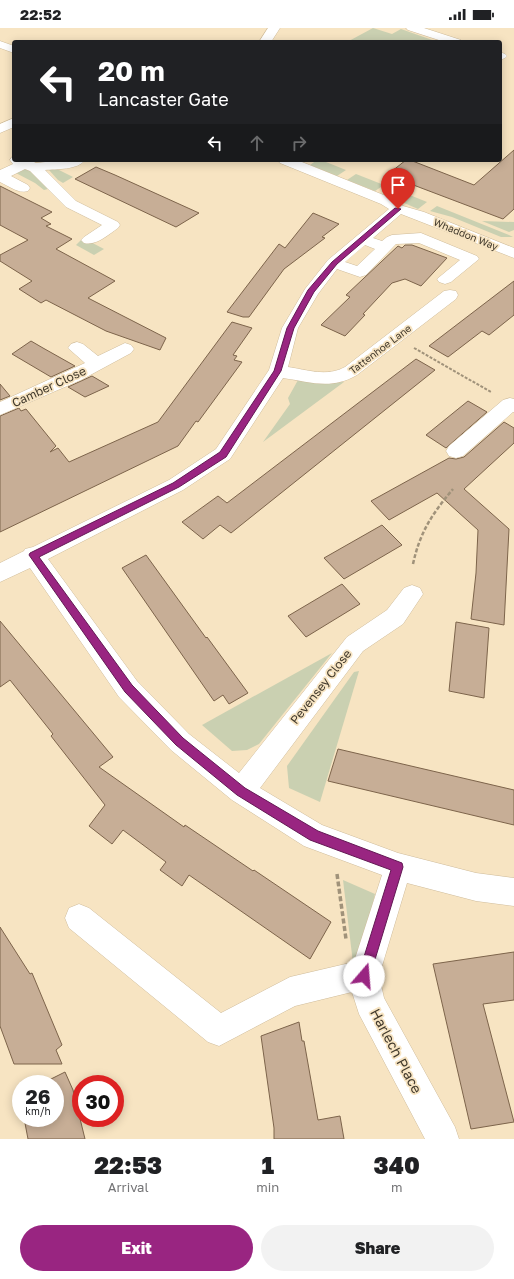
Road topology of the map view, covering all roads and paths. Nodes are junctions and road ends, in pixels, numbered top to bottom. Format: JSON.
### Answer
{"nodes":[{"id":1,"x":274,"y":28,"type":"edge"},
{"id":2,"x":412,"y":28,"type":"edge"},
{"id":3,"x":269,"y":40,"type":"edge"},
{"id":4,"x":451,"y":40,"type":"edge"},
{"id":5,"x":0,"y":44,"type":"edge"},
{"id":6,"x":12,"y":49,"type":"edge"},
{"id":7,"x":12,"y":123,"type":"edge"},
{"id":8,"x":0,"y":129,"type":"edge"},
{"id":9,"x":19,"y":162,"type":"edge"},
{"id":10,"x":21,"y":162,"type":"edge"},
{"id":11,"x":24,"y":162,"type":"edge"},
{"id":12,"x":74,"y":162,"type":"edge"},
{"id":13,"x":290,"y":162,"type":"edge"},
{"id":14,"x":23,"y":188,"type":"dead end"},
{"id":15,"x":398,"y":209,"type":"junction"},
{"id":16,"x":362,"y":239,"type":"junction"},
{"id":17,"x":89,"y":240,"type":"dead end"},
{"id":18,"x":385,"y":246,"type":"junction"},
{"id":19,"x":514,"y":253,"type":"edge"},
{"id":20,"x":334,"y":263,"type":"junction"},
{"id":21,"x":409,"y":345,"type":"dead end"},
{"id":22,"x":77,"y":348,"type":"dead end"},
{"id":23,"x":125,"y":349,"type":"dead end"},
{"id":24,"x":97,"y":364,"type":"junction"},
{"id":25,"x":278,"y":371,"type":"junction"},
{"id":26,"x":472,"y":381,"type":"dead end"},
{"id":27,"x":514,"y":406,"type":"edge"},
{"id":28,"x":0,"y":409,"type":"edge"},
{"id":29,"x":456,"y":451,"type":"dead end"},
{"id":30,"x":454,"y":489,"type":"dead end"},
{"id":31,"x":34,"y":555,"type":"junction"},
{"id":32,"x":413,"y":564,"type":"dead end"},
{"id":33,"x":0,"y":573,"type":"edge"},
{"id":34,"x":412,"y":594,"type":"dead end"},
{"id":35,"x":241,"y":791,"type":"junction"},
{"id":36,"x":398,"y":867,"type":"junction"},
{"id":37,"x":337,"y":874,"type":"dead end"},
{"id":38,"x":514,"y":892,"type":"edge"},
{"id":39,"x":79,"y":918,"type":"dead end"},
{"id":40,"x":357,"y":977,"type":"junction"},
{"id":41,"x":443,"y":1139,"type":"edge"}],
"edges":[{"from":1,"to":3,"type":"street"},
{"from":2,"to":4,"type":"street"},
{"from":5,"to":6,"type":"street"},
{"from":7,"to":8,"type":"street"},
{"from":9,"to":14,"type":"street"},
{"from":10,"to":17,"type":"street"},
{"from":11,"to":12,"type":"street"},
{"from":13,"to":15,"type":"street","name":"Whaddon Way"},
{"from":15,"to":16,"type":"street"},
{"from":15,"to":19,"type":"street","name":"Whaddon Way"},
{"from":16,"to":18,"type":"street"},
{"from":16,"to":20,"type":"street"},
{"from":18,"to":20,"type":"street"},
{"from":18,"to":25,"type":"street","name":"Tattenhoe Lane"},
{"from":20,"to":25,"type":"street"},
{"from":21,"to":26,"type":"path"},
{"from":22,"to":24,"type":"street","name":"Camber Close"},
{"from":23,"to":24,"type":"street","name":"Camber Close"},
{"from":24,"to":28,"type":"street","name":"Camber Close"},
{"from":25,"to":31,"type":"street"},
{"from":27,"to":29,"type":"street"},
{"from":30,"to":32,"type":"path"},
{"from":31,"to":33,"type":"street"},
{"from":31,"to":35,"type":"street"},
{"from":34,"to":35,"type":"street","name":"Pevensey Close"},
{"from":35,"to":36,"type":"street"},
{"from":36,"to":38,"type":"street"},
{"from":36,"to":40,"type":"street","name":"Harlech Place"},
{"from":37,"to":40,"type":"path"},
{"from":39,"to":40,"type":"street"},
{"from":40,"to":41,"type":"street","name":"Harlech Place"}]}
